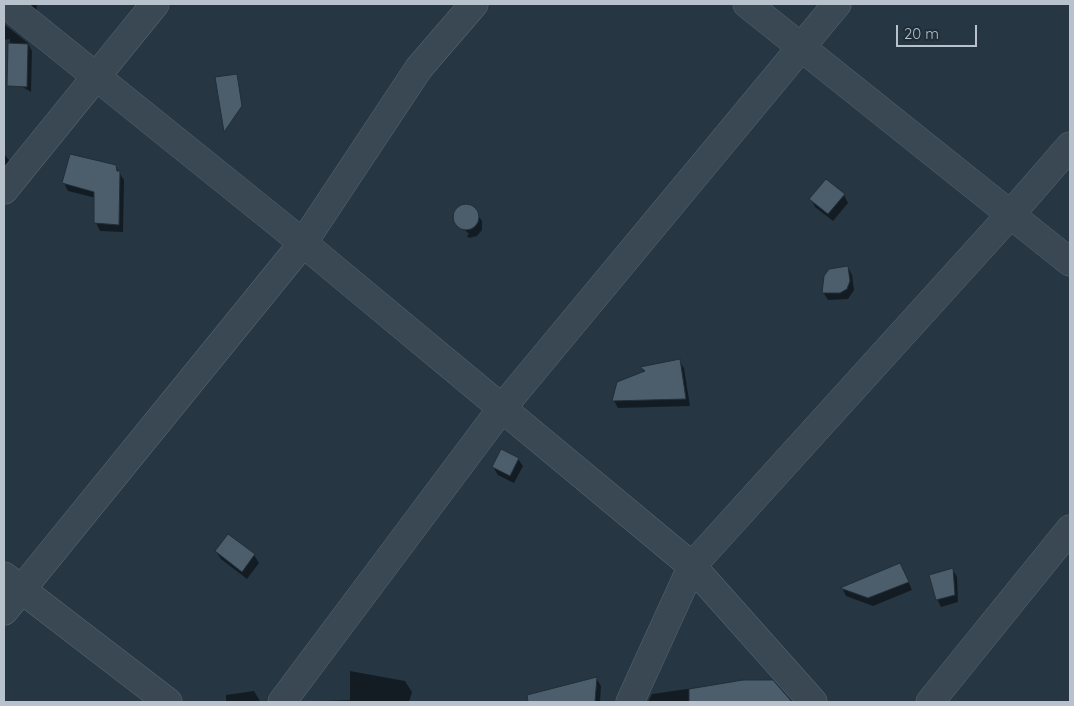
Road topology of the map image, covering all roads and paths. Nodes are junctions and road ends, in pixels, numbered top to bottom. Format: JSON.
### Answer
{"nodes":[{"id":1,"x":6,"y":4,"type":"edge"},
{"id":2,"x":155,"y":4,"type":"edge"},
{"id":3,"x":474,"y":4,"type":"edge"},
{"id":4,"x":747,"y":4,"type":"edge"},
{"id":5,"x":837,"y":4,"type":"edge"},
{"id":6,"x":802,"y":48,"type":"junction"},
{"id":7,"x":96,"y":76,"type":"junction"},
{"id":8,"x":1070,"y":146,"type":"edge"},
{"id":9,"x":4,"y":190,"type":"edge"},
{"id":10,"x":1010,"y":215,"type":"junction"},
{"id":11,"x":303,"y":242,"type":"junction"},
{"id":12,"x":1070,"y":262,"type":"edge"},
{"id":13,"x":502,"y":408,"type":"junction"},
{"id":14,"x":1070,"y":529,"type":"edge"},
{"id":15,"x":692,"y":566,"type":"junction"},
{"id":16,"x":12,"y":582,"type":"edge"},
{"id":17,"x":4,"y":611,"type":"edge"},
{"id":18,"x":168,"y":702,"type":"edge"},
{"id":19,"x":282,"y":702,"type":"edge"},
{"id":20,"x":630,"y":702,"type":"edge"},
{"id":21,"x":813,"y":702,"type":"edge"},
{"id":22,"x":930,"y":702,"type":"edge"}],
"edges":[{"from":1,"to":7,"type":"street"},
{"from":2,"to":7,"type":"street"},
{"from":3,"to":11,"type":"street"},
{"from":4,"to":6,"type":"street"},
{"from":5,"to":6,"type":"street"},
{"from":6,"to":10,"type":"street"},
{"from":6,"to":13,"type":"street"},
{"from":7,"to":9,"type":"street"},
{"from":7,"to":11,"type":"street"},
{"from":8,"to":10,"type":"street"},
{"from":10,"to":12,"type":"street"},
{"from":10,"to":15,"type":"street"},
{"from":11,"to":13,"type":"street"},
{"from":11,"to":16,"type":"street"},
{"from":13,"to":15,"type":"street"},
{"from":13,"to":19,"type":"street"},
{"from":14,"to":22,"type":"street"},
{"from":15,"to":20,"type":"street"},
{"from":15,"to":21,"type":"street"},
{"from":16,"to":17,"type":"street"},
{"from":16,"to":18,"type":"street"}]}
